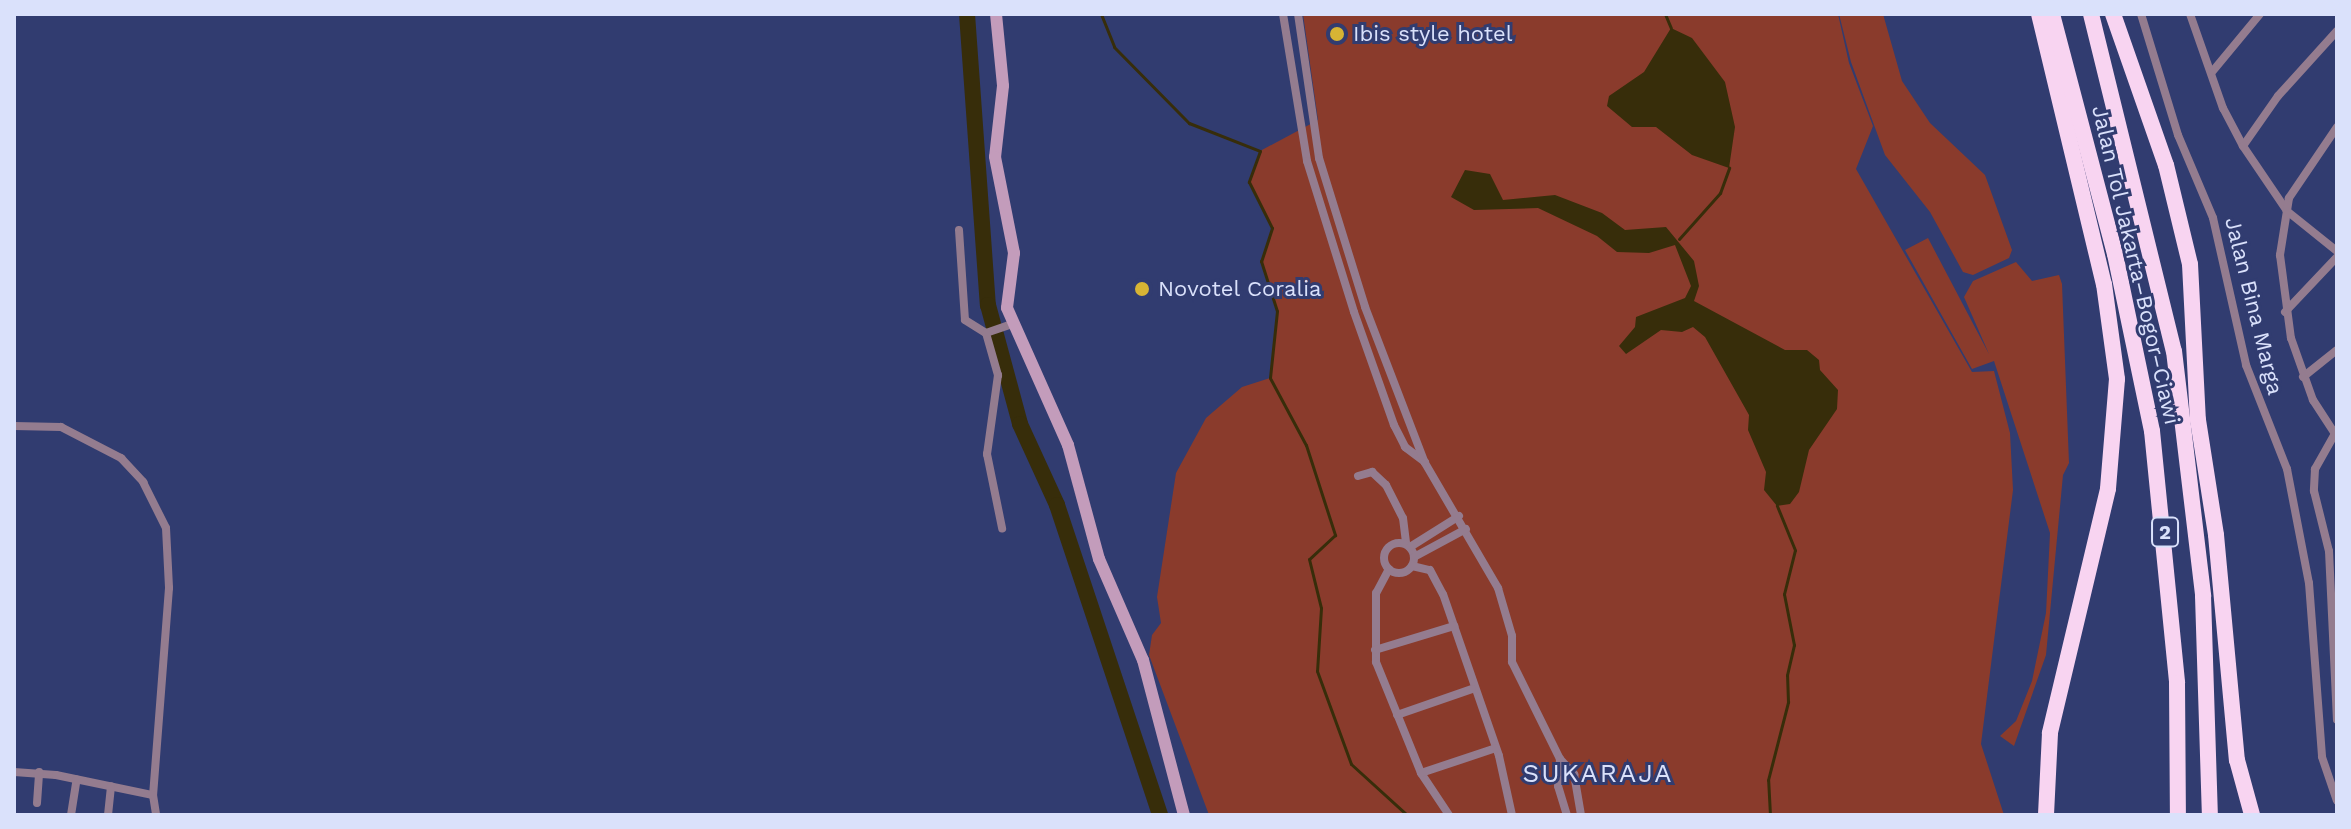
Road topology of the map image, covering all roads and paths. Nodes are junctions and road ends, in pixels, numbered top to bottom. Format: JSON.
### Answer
{"nodes":[{"id":1,"x":996,"y":14,"type":"edge"},
{"id":2,"x":1283,"y":14,"type":"edge"},
{"id":3,"x":1298,"y":14,"type":"edge"},
{"id":4,"x":2039,"y":14,"type":"edge"},
{"id":5,"x":2052,"y":14,"type":"edge"},
{"id":6,"x":2091,"y":14,"type":"edge"},
{"id":7,"x":2113,"y":14,"type":"edge"},
{"id":8,"x":2141,"y":14,"type":"edge"},
{"id":9,"x":2190,"y":14,"type":"edge"},
{"id":10,"x":2260,"y":14,"type":"edge"},
{"id":11,"x":2337,"y":31,"type":"edge"},
{"id":12,"x":1303,"y":55,"type":"junction"},
{"id":13,"x":1289,"y":58,"type":"junction"},
{"id":14,"x":2212,"y":72,"type":"junction"},
{"id":15,"x":2337,"y":127,"type":"edge"},
{"id":16,"x":2243,"y":146,"type":"junction"},
{"id":17,"x":1319,"y":158,"type":"junction"},
{"id":18,"x":1307,"y":161,"type":"junction"},
{"id":19,"x":2287,"y":211,"type":"junction"},
{"id":20,"x":959,"y":230,"type":"dead end"},
{"id":21,"x":2337,"y":254,"type":"edge"},
{"id":22,"x":2285,"y":313,"type":"junction"},
{"id":23,"x":1009,"y":326,"type":"junction"},
{"id":24,"x":988,"y":333,"type":"junction"},
{"id":25,"x":2337,"y":350,"type":"edge"},
{"id":26,"x":2303,"y":377,"type":"junction"},
{"id":27,"x":14,"y":426,"type":"edge"},
{"id":28,"x":2336,"y":434,"type":"edge"},
{"id":29,"x":1425,"y":463,"type":"junction"},
{"id":30,"x":1358,"y":476,"type":"dead end"},
{"id":31,"x":1459,"y":516,"type":"junction"},
{"id":32,"x":1002,"y":528,"type":"dead end"},
{"id":33,"x":1466,"y":529,"type":"junction"},
{"id":34,"x":2337,"y":543,"type":"edge"},
{"id":35,"x":1408,"y":546,"type":"junction"},
{"id":36,"x":2329,"y":551,"type":"junction"},
{"id":37,"x":1413,"y":562,"type":"junction"},
{"id":38,"x":1389,"y":569,"type":"junction"},
{"id":39,"x":2335,"y":619,"type":"edge"},
{"id":40,"x":1454,"y":626,"type":"junction"},
{"id":41,"x":1375,"y":650,"type":"junction"},
{"id":42,"x":2334,"y":684,"type":"edge"},
{"id":43,"x":1472,"y":689,"type":"junction"},
{"id":44,"x":1397,"y":715,"type":"junction"},
{"id":45,"x":2337,"y":720,"type":"edge"},
{"id":46,"x":1496,"y":748,"type":"junction"},
{"id":47,"x":1560,"y":759,"type":"junction"},
{"id":48,"x":14,"y":772,"type":"edge"},
{"id":49,"x":39,"y":772,"type":"junction"},
{"id":50,"x":1421,"y":773,"type":"junction"},
{"id":51,"x":77,"y":779,"type":"junction"},
{"id":52,"x":111,"y":786,"type":"junction"},
{"id":53,"x":153,"y":795,"type":"junction"},
{"id":54,"x":2337,"y":801,"type":"edge"},
{"id":55,"x":37,"y":803,"type":"dead end"},
{"id":56,"x":1512,"y":813,"type":"edge"},
{"id":57,"x":71,"y":815,"type":"edge"},
{"id":58,"x":108,"y":815,"type":"edge"},
{"id":59,"x":156,"y":815,"type":"edge"},
{"id":60,"x":1184,"y":815,"type":"edge"},
{"id":61,"x":1449,"y":815,"type":"edge"},
{"id":62,"x":1500,"y":815,"type":"edge"},
{"id":63,"x":1567,"y":815,"type":"edge"},
{"id":64,"x":1581,"y":815,"type":"edge"},
{"id":65,"x":2046,"y":815,"type":"edge"},
{"id":66,"x":2178,"y":815,"type":"edge"},
{"id":67,"x":2210,"y":815,"type":"edge"},
{"id":68,"x":2252,"y":815,"type":"edge"}],
"edges":[{"from":1,"to":23,"type":"street"},
{"from":2,"to":13,"type":"street"},
{"from":3,"to":12,"type":"street"},
{"from":4,"to":65,"type":"highway"},
{"from":5,"to":66,"type":"highway","name":"Jalan Tol Jakarta–Bogor–Ciawi","number":"2"},
{"from":6,"to":67,"type":"highway","name":"Jalan Tol Jakarta–Bogor–Ciawi","number":"2"},
{"from":7,"to":68,"type":"highway"},
{"from":8,"to":54,"type":"street","name":"Jalan Bina Marga"},
{"from":9,"to":14,"type":"street"},
{"from":10,"to":14,"type":"street"},
{"from":11,"to":16,"type":"street"},
{"from":12,"to":13,"type":"street"},
{"from":12,"to":17,"type":"street"},
{"from":13,"to":18,"type":"street"},
{"from":14,"to":16,"type":"street"},
{"from":15,"to":19,"type":"street"},
{"from":16,"to":19,"type":"street"},
{"from":17,"to":18,"type":"street"},
{"from":17,"to":29,"type":"street"},
{"from":18,"to":29,"type":"street"},
{"from":19,"to":21,"type":"street"},
{"from":19,"to":22,"type":"street"},
{"from":20,"to":24,"type":"street"},
{"from":21,"to":22,"type":"street"},
{"from":22,"to":26,"type":"street"},
{"from":23,"to":24,"type":"street"},
{"from":23,"to":60,"type":"street"},
{"from":24,"to":32,"type":"street"},
{"from":25,"to":26,"type":"street"},
{"from":26,"to":28,"type":"street"},
{"from":27,"to":53,"type":"street"},
{"from":28,"to":36,"type":"street"},
{"from":29,"to":31,"type":"street"},
{"from":30,"to":35,"type":"street"},
{"from":31,"to":33,"type":"street"},
{"from":31,"to":35,"type":"street"},
{"from":33,"to":37,"type":"street"},
{"from":33,"to":47,"type":"street"},
{"from":34,"to":36,"type":"street"},
{"from":35,"to":37,"type":"street"},
{"from":35,"to":38,"type":"street"},
{"from":36,"to":39,"type":"street"},
{"from":37,"to":38,"type":"street"},
{"from":37,"to":40,"type":"street"},
{"from":38,"to":41,"type":"street"},
{"from":39,"to":42,"type":"street"},
{"from":40,"to":41,"type":"street"},
{"from":40,"to":43,"type":"street"},
{"from":41,"to":44,"type":"street"},
{"from":42,"to":45,"type":"street"},
{"from":43,"to":44,"type":"street"},
{"from":43,"to":46,"type":"street"},
{"from":44,"to":50,"type":"street"},
{"from":46,"to":50,"type":"street"},
{"from":46,"to":56,"type":"street"},
{"from":47,"to":63,"type":"street"},
{"from":47,"to":64,"type":"street"},
{"from":48,"to":49,"type":"street"},
{"from":49,"to":51,"type":"street"},
{"from":49,"to":55,"type":"street"},
{"from":50,"to":61,"type":"street"},
{"from":51,"to":52,"type":"street"},
{"from":51,"to":57,"type":"street"},
{"from":52,"to":53,"type":"street"},
{"from":52,"to":58,"type":"street"},
{"from":53,"to":59,"type":"street"},
{"from":56,"to":62,"type":"street"}]}
